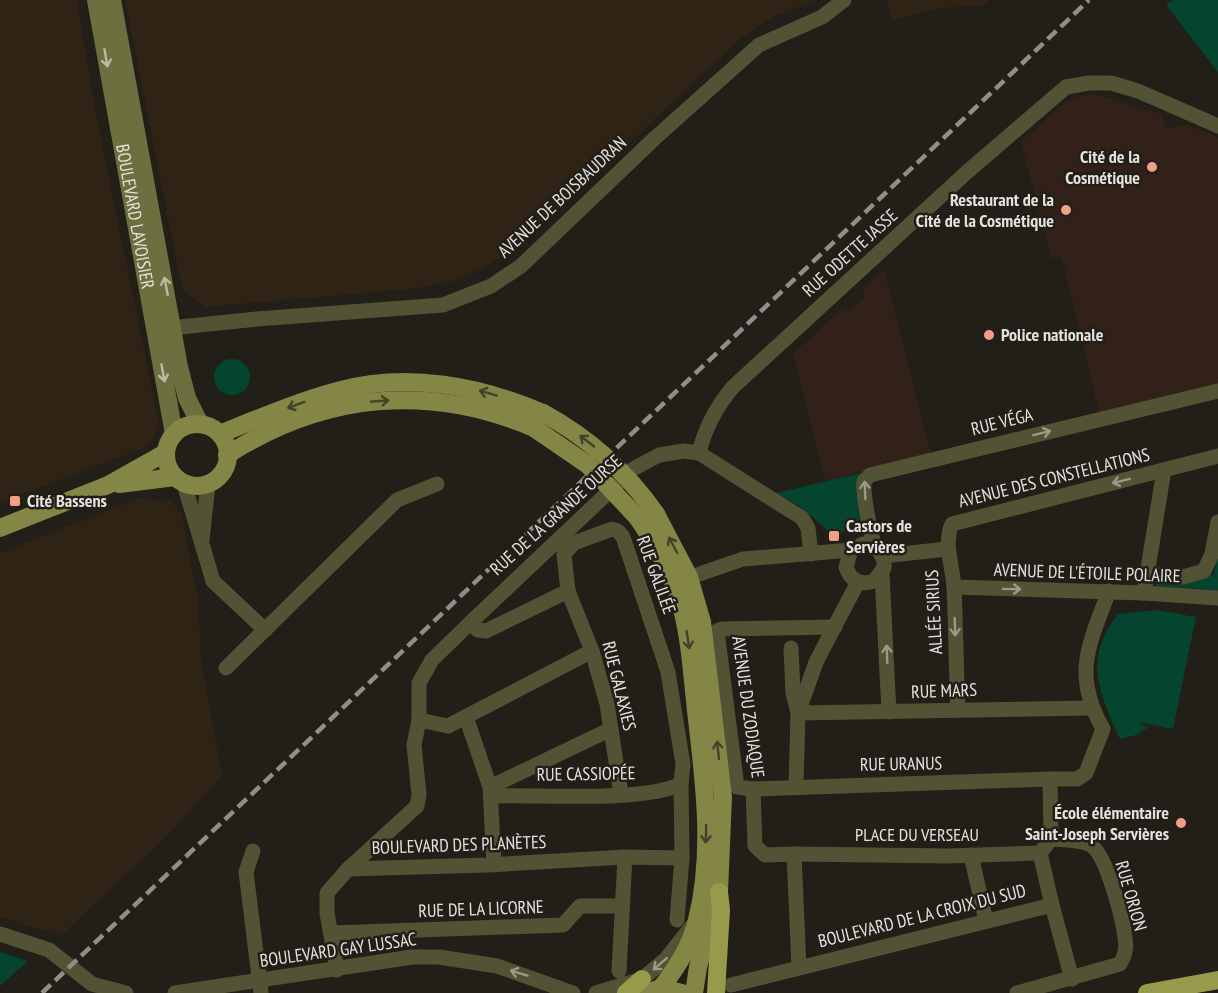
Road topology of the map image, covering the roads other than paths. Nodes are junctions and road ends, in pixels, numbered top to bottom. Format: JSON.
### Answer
{"nodes":[{"id":1,"x":96,"y":0,"type":"edge"},
{"id":2,"x":112,"y":0,"type":"edge"},
{"id":3,"x":844,"y":0,"type":"edge"},
{"id":4,"x":1218,"y":126,"type":"edge"},
{"id":5,"x":165,"y":328,"type":"junction"},
{"id":6,"x":1218,"y":391,"type":"edge"},
{"id":7,"x":538,"y":421,"type":"junction"},
{"id":8,"x":200,"y":424,"type":"junction"},
{"id":9,"x":174,"y":434,"type":"junction"},
{"id":10,"x":220,"y":434,"type":"junction"},
{"id":11,"x":165,"y":453,"type":"junction"},
{"id":12,"x":699,"y":453,"type":"junction"},
{"id":13,"x":227,"y":455,"type":"junction"},
{"id":14,"x":1218,"y":456,"type":"edge"},
{"id":15,"x":1164,"y":470,"type":"junction"},
{"id":16,"x":180,"y":480,"type":"junction"},
{"id":17,"x":208,"y":484,"type":"junction"},
{"id":18,"x":436,"y":484,"type":"dead end"},
{"id":19,"x":108,"y":485,"type":"junction"},
{"id":20,"x":1218,"y":522,"type":"edge"},
{"id":21,"x":0,"y":528,"type":"edge"},
{"id":22,"x":202,"y":549,"type":"junction"},
{"id":23,"x":948,"y":549,"type":"junction"},
{"id":24,"x":851,"y":550,"type":"junction"},
{"id":25,"x":880,"y":552,"type":"junction"},
{"id":26,"x":811,"y":554,"type":"junction"},
{"id":27,"x":882,"y":574,"type":"junction"},
{"id":28,"x":1149,"y":574,"type":"junction"},
{"id":29,"x":853,"y":577,"type":"junction"},
{"id":30,"x":681,"y":580,"type":"junction"},
{"id":31,"x":954,"y":587,"type":"junction"},
{"id":32,"x":568,"y":591,"type":"junction"},
{"id":33,"x":1109,"y":591,"type":"junction"},
{"id":34,"x":1144,"y":592,"type":"junction"},
{"id":35,"x":1218,"y":598,"type":"edge"},
{"id":36,"x":470,"y":623,"type":"junction"},
{"id":37,"x":835,"y":627,"type":"junction"},
{"id":38,"x":265,"y":630,"type":"junction"},
{"id":39,"x":791,"y":648,"type":"dead end"},
{"id":40,"x":592,"y":651,"type":"junction"},
{"id":41,"x":226,"y":668,"type":"dead end"},
{"id":42,"x":1091,"y":708,"type":"junction"},
{"id":43,"x":957,"y":710,"type":"junction"},
{"id":44,"x":889,"y":712,"type":"junction"},
{"id":45,"x":798,"y":713,"type":"junction"},
{"id":46,"x":466,"y":717,"type":"junction"},
{"id":47,"x":418,"y":720,"type":"junction"},
{"id":48,"x":611,"y":729,"type":"junction"},
{"id":49,"x":1050,"y":779,"type":"junction"},
{"id":50,"x":681,"y":784,"type":"junction"},
{"id":51,"x":796,"y":786,"type":"junction"},
{"id":52,"x":753,"y":789,"type":"junction"},
{"id":53,"x":491,"y":792,"type":"junction"},
{"id":54,"x":621,"y":794,"type":"junction"},
{"id":55,"x":1051,"y":839,"type":"junction"},
{"id":56,"x":253,"y":851,"type":"dead end"},
{"id":57,"x":1040,"y":853,"type":"junction"},
{"id":58,"x":794,"y":854,"type":"junction"},
{"id":59,"x":971,"y":855,"type":"junction"},
{"id":60,"x":625,"y":857,"type":"junction"},
{"id":61,"x":682,"y":858,"type":"junction"},
{"id":62,"x":495,"y":865,"type":"junction"},
{"id":63,"x":348,"y":869,"type":"junction"},
{"id":64,"x":719,"y":892,"type":"junction"},
{"id":65,"x":1052,"y":905,"type":"junction"},
{"id":66,"x":622,"y":906,"type":"junction"},
{"id":67,"x":677,"y":920,"type":"dead end"},
{"id":68,"x":986,"y":921,"type":"junction"},
{"id":69,"x":332,"y":933,"type":"junction"},
{"id":70,"x":0,"y":934,"type":"edge"},
{"id":71,"x":799,"y":967,"type":"junction"},
{"id":72,"x":337,"y":970,"type":"junction"},
{"id":73,"x":619,"y":970,"type":"dead end"},
{"id":74,"x":1072,"y":979,"type":"junction"},
{"id":75,"x":1218,"y":980,"type":"edge"},
{"id":76,"x":260,"y":987,"type":"edge"},
{"id":77,"x":650,"y":987,"type":"edge"},
{"id":78,"x":724,"y":989,"type":"edge"},
{"id":79,"x":126,"y":993,"type":"edge"},
{"id":80,"x":175,"y":993,"type":"edge"},
{"id":81,"x":573,"y":993,"type":"edge"},
{"id":82,"x":596,"y":993,"type":"edge"},
{"id":83,"x":626,"y":993,"type":"edge"},
{"id":84,"x":682,"y":993,"type":"edge"},
{"id":85,"x":694,"y":993,"type":"edge"},
{"id":86,"x":1017,"y":993,"type":"edge"},
{"id":87,"x":1147,"y":993,"type":"edge"}],
"edges":[{"from":1,"to":5,"type":"street","name":"BOULEVARD LAVOISIER","one_way":true},
{"from":5,"to":2,"type":"street","name":"BOULEVARD LAVOISIER","one_way":true},
{"from":3,"to":5,"type":"street","name":"AVENUE DE BOISBAUDRAN"},
{"from":4,"to":12,"type":"street","name":"RUE ODETTE JASSE"},
{"from":5,"to":8,"type":"street","name":"BOULEVARD LAVOISIER"},
{"from":5,"to":9,"type":"street","name":"BOULEVARD LAVOISIER","one_way":true},
{"from":25,"to":6,"type":"street","name":"RUE VÉGA","one_way":true},
{"from":7,"to":10,"type":"main road","one_way":true},
{"from":13,"to":7,"type":"main road","one_way":true},
{"from":7,"to":30,"type":"main road","bridge":true},
{"from":30,"to":7,"type":"main road","one_way":true,"bridge":true},
{"from":8,"to":9,"type":"main road"},
{"from":8,"to":10,"type":"main road"},
{"from":9,"to":11,"type":"main road"},
{"from":10,"to":13,"type":"main road"},
{"from":11,"to":16,"type":"main road"},
{"from":11,"to":19,"type":"main road"},
{"from":12,"to":26,"type":"street"},
{"from":12,"to":36,"type":"street","name":"RUE DE LA GRANDE OURSE"},
{"from":13,"to":17,"type":"main road"},
{"from":14,"to":15,"type":"street","name":"AVENUE DES CONSTELLATIONS"},
{"from":15,"to":23,"type":"street","name":"AVENUE DES CONSTELLATIONS","one_way":true},
{"from":15,"to":28,"type":"street"},
{"from":16,"to":17,"type":"main road"},
{"from":16,"to":19,"type":"main road"},
{"from":16,"to":22,"type":"street"},
{"from":17,"to":22,"type":"street"},
{"from":18,"to":38,"type":"street"},
{"from":19,"to":21,"type":"main road"},
{"from":20,"to":28,"type":"street"},
{"from":22,"to":38,"type":"street"},
{"from":23,"to":25,"type":"street"},
{"from":23,"to":31,"type":"street","name":"ALLÉE SIRIUS"},
{"from":24,"to":25,"type":"street"},
{"from":24,"to":26,"type":"street"},
{"from":24,"to":29,"type":"street"},
{"from":25,"to":27,"type":"street"},
{"from":26,"to":29,"type":"street"},
{"from":26,"to":30,"type":"street"},
{"from":27,"to":29,"type":"street"},
{"from":44,"to":27,"type":"street","one_way":true},
{"from":28,"to":34,"type":"street"},
{"from":29,"to":37,"type":"street"},
{"from":64,"to":30,"type":"main road","one_way":true},
{"from":30,"to":77,"type":"main road","one_way":true},
{"from":31,"to":33,"type":"street","name":"AVENUE DE L'ÉTOILE POLAIRE","one_way":true},
{"from":31,"to":43,"type":"street","name":"ALLÉE SIRIUS","one_way":true},
{"from":32,"to":36,"type":"street"},
{"from":32,"to":40,"type":"street","name":"RUE GALAXIES"},
{"from":32,"to":50,"type":"street","name":"RUE GALILÉE"},
{"from":33,"to":34,"type":"street","name":"AVENUE DE L'ÉTOILE POLAIRE"},
{"from":33,"to":42,"type":"street"},
{"from":34,"to":35,"type":"street","name":"AVENUE DE L'ÉTOILE POLAIRE"},
{"from":36,"to":47,"type":"street"},
{"from":37,"to":45,"type":"street"},
{"from":37,"to":52,"type":"street","name":"AVENUE DU ZODIAQUE"},
{"from":38,"to":41,"type":"street"},
{"from":39,"to":45,"type":"street"},
{"from":40,"to":46,"type":"street"},
{"from":40,"to":48,"type":"street","name":"RUE GALAXIES"},
{"from":42,"to":43,"type":"street","name":"RUE MARS"},
{"from":42,"to":49,"type":"street"},
{"from":43,"to":44,"type":"street","name":"RUE MARS"},
{"from":44,"to":45,"type":"street","name":"RUE MARS"},
{"from":45,"to":51,"type":"street"},
{"from":46,"to":47,"type":"street"},
{"from":46,"to":53,"type":"street"},
{"from":47,"to":63,"type":"street"},
{"from":48,"to":53,"type":"street"},
{"from":48,"to":54,"type":"street","name":"RUE GALAXIES"},
{"from":49,"to":51,"type":"street","name":"RUE URANUS"},
{"from":49,"to":55,"type":"street"},
{"from":50,"to":54,"type":"street","name":"RUE CASSIOPÉE"},
{"from":50,"to":61,"type":"street","name":"RUE GALILÉE"},
{"from":51,"to":52,"type":"street","name":"RUE URANUS"},
{"from":52,"to":58,"type":"street","name":"AVENUE DU ZODIAQUE"},
{"from":53,"to":54,"type":"street","name":"RUE CASSIOPÉE"},
{"from":53,"to":62,"type":"street"},
{"from":55,"to":57,"type":"street"},
{"from":55,"to":74,"type":"street","name":"RUE ORION"},
{"from":56,"to":76,"type":"street"},
{"from":57,"to":59,"type":"street","name":"PLACE DU VERSEAU"},
{"from":57,"to":65,"type":"street","name":"BOULEVARD DE LA CROIX DU SUD"},
{"from":58,"to":59,"type":"street","name":"PLACE DU VERSEAU"},
{"from":58,"to":71,"type":"street"},
{"from":59,"to":68,"type":"street"},
{"from":60,"to":61,"type":"street","name":"BOULEVARD DES PLANÈTES"},
{"from":60,"to":62,"type":"street","name":"BOULEVARD DES PLANÈTES"},
{"from":60,"to":66,"type":"street"},
{"from":61,"to":67,"type":"street","name":"RUE GALILÉE"},
{"from":62,"to":63,"type":"street","name":"BOULEVARD DES PLANÈTES"},
{"from":63,"to":69,"type":"street","name":"BOULEVARD DES PLANÈTES"},
{"from":64,"to":78,"type":"highway"},
{"from":64,"to":85,"type":"main road"},
{"from":65,"to":68,"type":"street","name":"BOULEVARD DE LA CROIX DU SUD"},
{"from":65,"to":74,"type":"street"},
{"from":66,"to":69,"type":"street","name":"RUE DE LA LICORNE"},
{"from":66,"to":73,"type":"street"},
{"from":68,"to":71,"type":"street","name":"BOULEVARD DE LA CROIX DU SUD"},
{"from":69,"to":72,"type":"street","name":"BOULEVARD DES PLANÈTES"},
{"from":70,"to":79,"type":"street"},
{"from":71,"to":78,"type":"street","name":"BOULEVARD DE LA CROIX DU SUD"},
{"from":72,"to":76,"type":"street","name":"BOULEVARD GAY LUSSAC"},
{"from":81,"to":72,"type":"street","name":"BOULEVARD GAY LUSSAC","one_way":true},
{"from":74,"to":86,"type":"street","name":"RUE ORION"},
{"from":75,"to":87,"type":"highway"},
{"from":76,"to":80,"type":"street","name":"BOULEVARD GAY LUSSAC"},
{"from":77,"to":82,"type":"street"},
{"from":77,"to":83,"type":"highway"},
{"from":77,"to":84,"type":"main road"}]}
